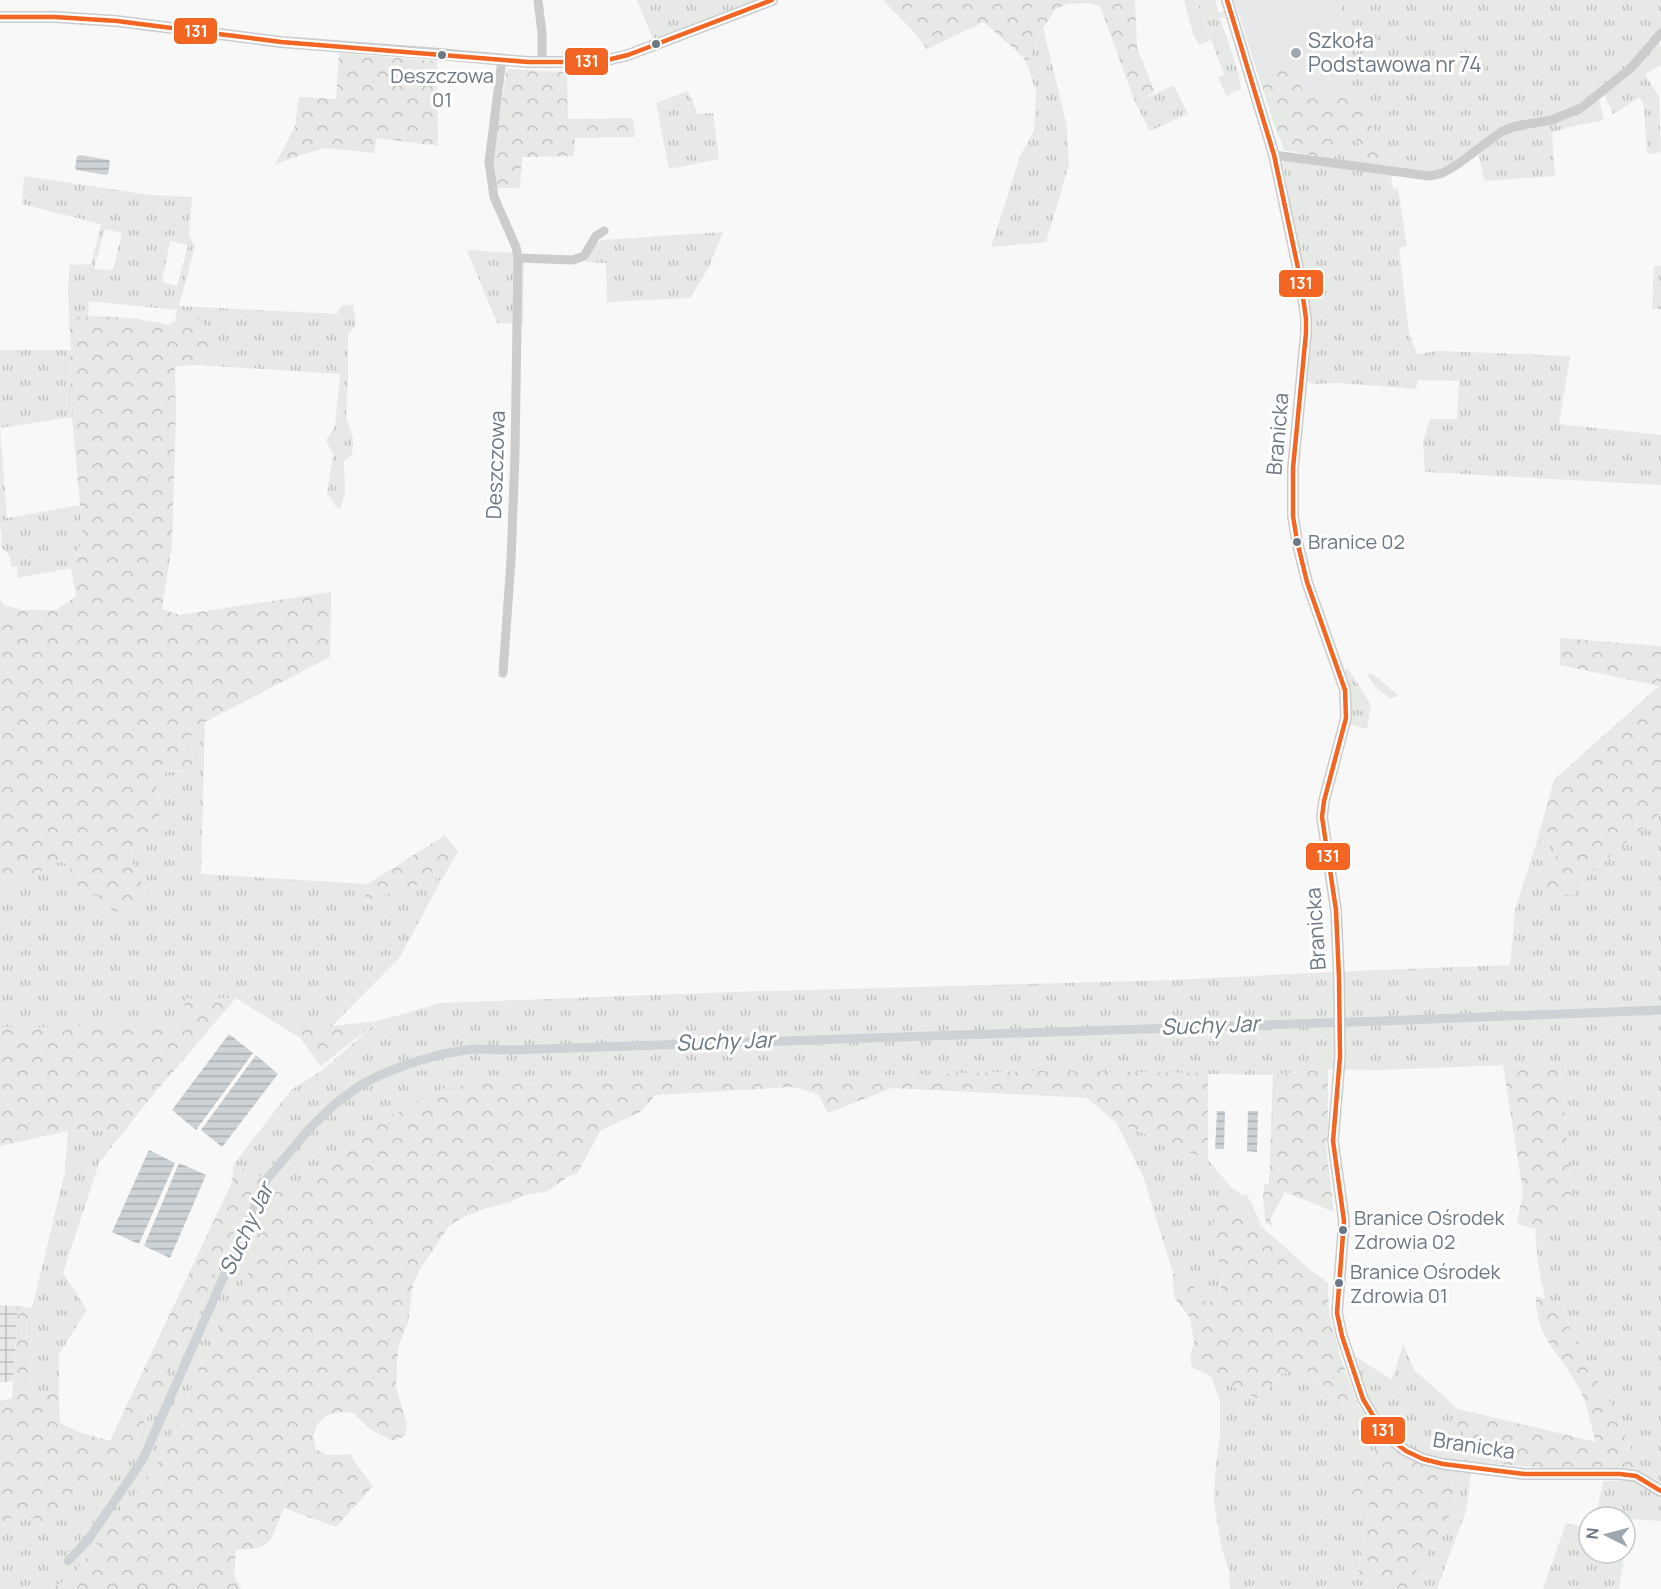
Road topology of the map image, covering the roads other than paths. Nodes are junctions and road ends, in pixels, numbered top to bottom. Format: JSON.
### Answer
{"nodes":[{"id":1,"x":538,"y":0,"type":"edge"},
{"id":2,"x":772,"y":0,"type":"edge"},
{"id":3,"x":1227,"y":0,"type":"edge"},
{"id":4,"x":0,"y":17,"type":"edge"},
{"id":5,"x":1661,"y":33,"type":"edge"},
{"id":6,"x":502,"y":60,"type":"junction"},
{"id":7,"x":542,"y":63,"type":"junction"},
{"id":8,"x":1274,"y":155,"type":"junction"},
{"id":9,"x":604,"y":231,"type":"dead end"},
{"id":10,"x":518,"y":258,"type":"junction"},
{"id":11,"x":503,"y":673,"type":"dead end"},
{"id":12,"x":1661,"y":1491,"type":"edge"}],
"edges":[{"from":1,"to":7,"type":"street"},
{"from":2,"to":7,"type":"street"},
{"from":3,"to":8,"type":"street","name":"Branicka"},
{"from":4,"to":6,"type":"street"},
{"from":5,"to":8,"type":"street"},
{"from":6,"to":7,"type":"street"},
{"from":6,"to":10,"type":"street","name":"Deszczowa"},
{"from":8,"to":12,"type":"street","name":"Branicka"},
{"from":9,"to":10,"type":"street"},
{"from":10,"to":11,"type":"street","name":"Deszczowa"}]}
